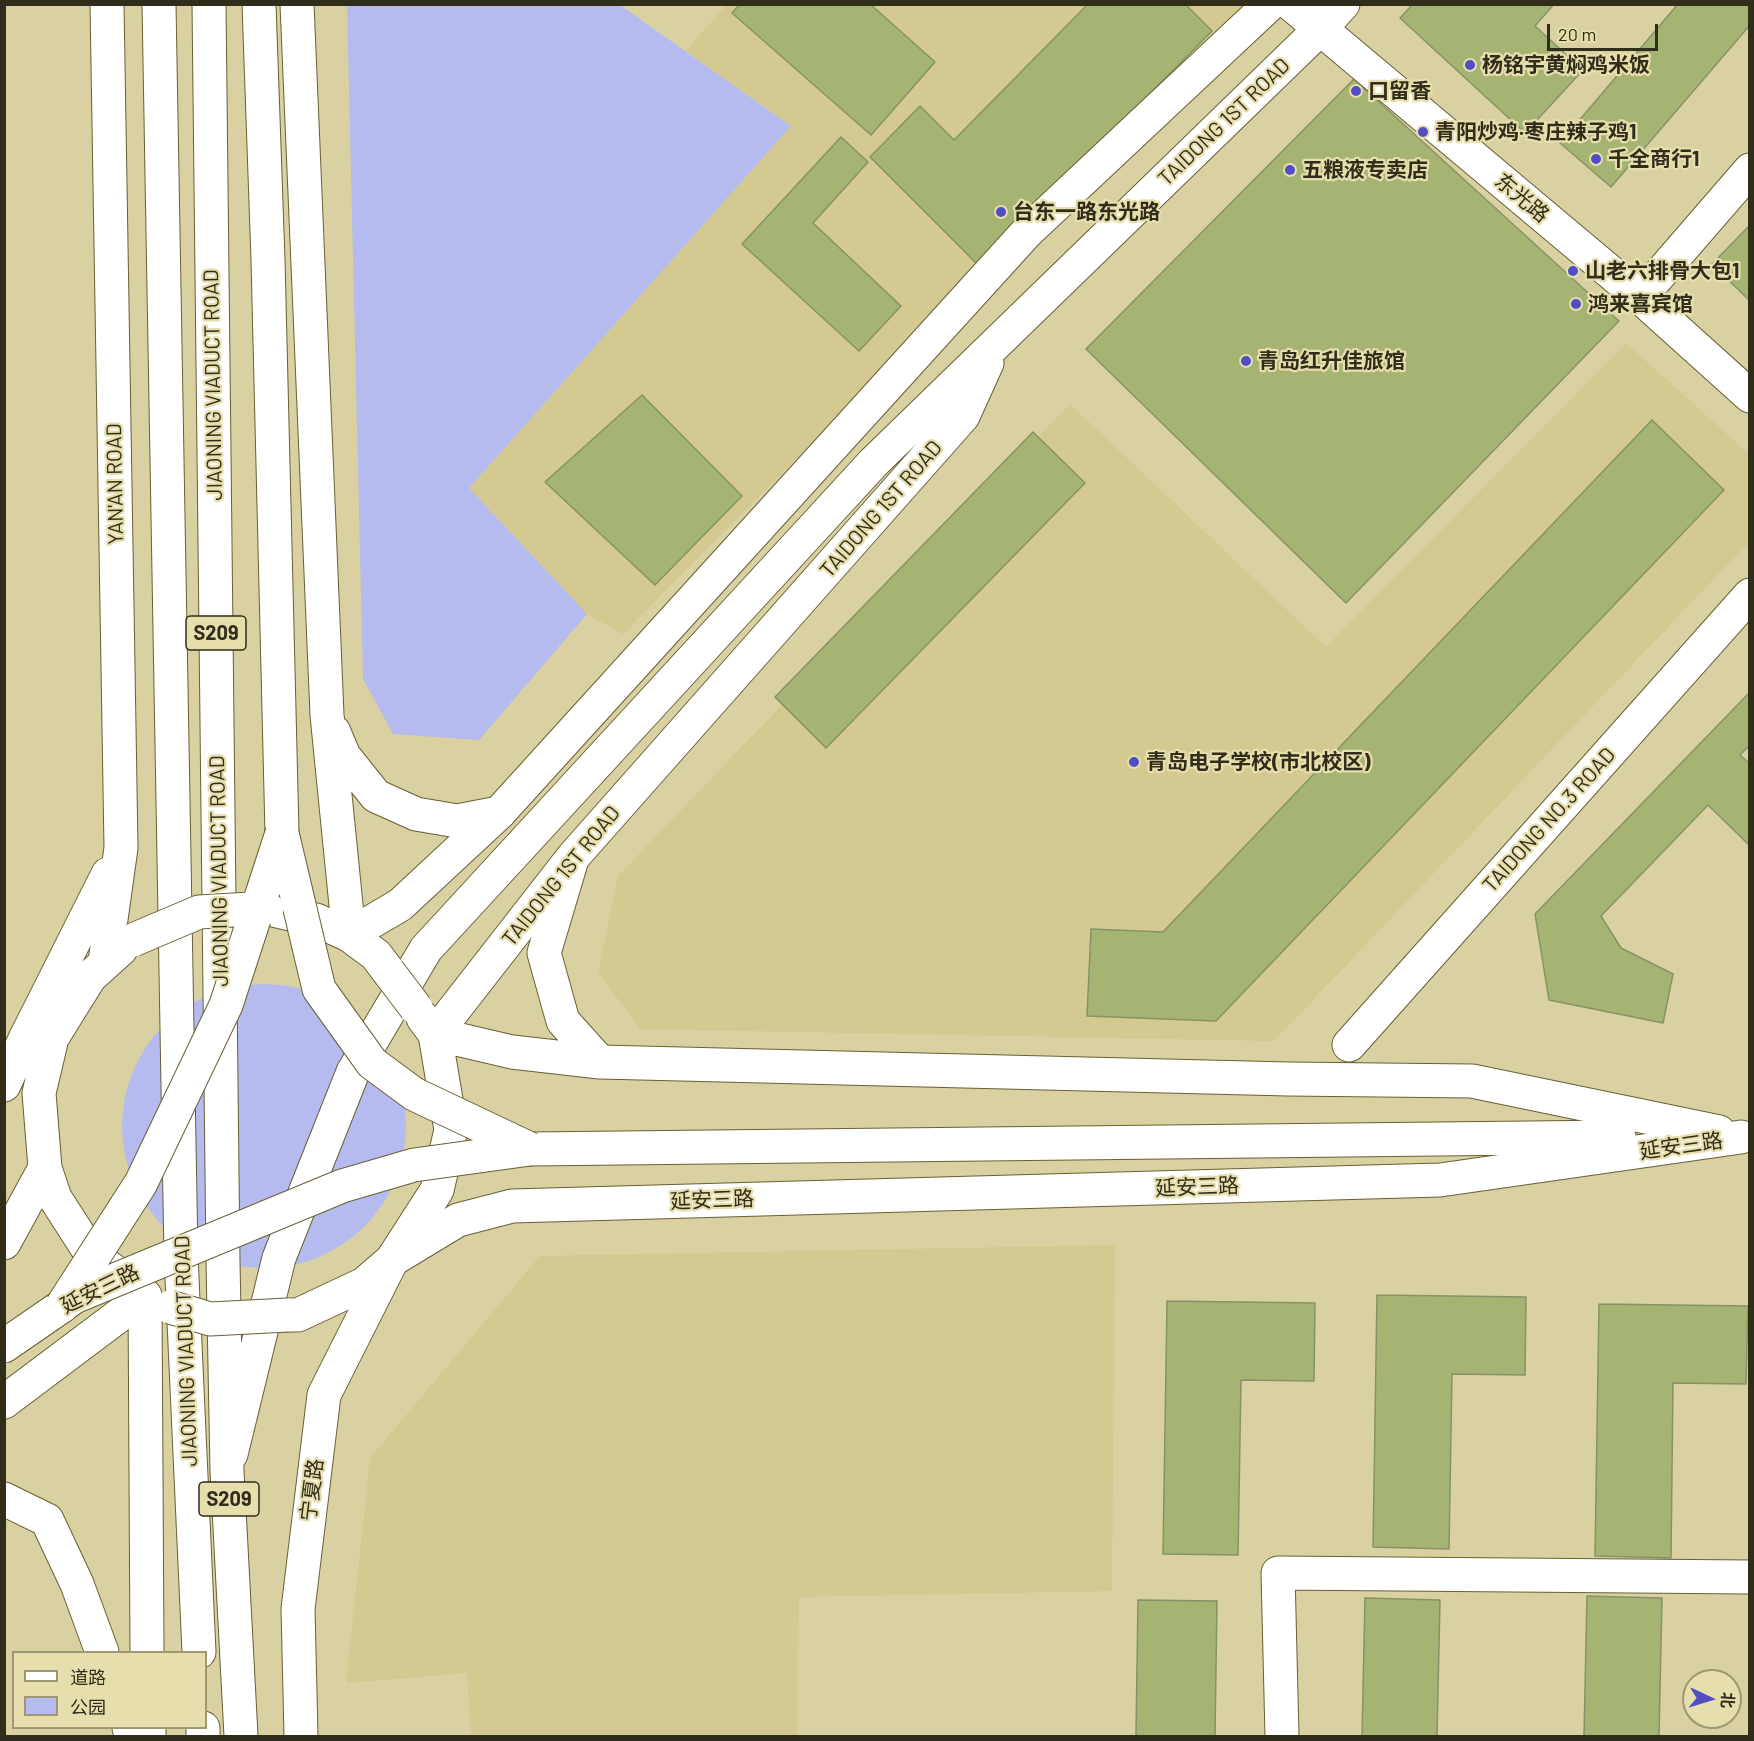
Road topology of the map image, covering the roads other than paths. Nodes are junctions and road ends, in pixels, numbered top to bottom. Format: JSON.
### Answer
{"nodes":[{"id":1,"x":106,"y":4,"type":"edge"},
{"id":2,"x":159,"y":4,"type":"edge"},
{"id":3,"x":209,"y":4,"type":"edge"},
{"id":4,"x":259,"y":4,"type":"edge"},
{"id":5,"x":297,"y":4,"type":"edge"},
{"id":6,"x":1270,"y":4,"type":"edge"},
{"id":7,"x":1291,"y":4,"type":"edge"},
{"id":8,"x":1343,"y":4,"type":"edge"},
{"id":9,"x":1319,"y":30,"type":"junction"},
{"id":10,"x":1749,"y":170,"type":"edge"},
{"id":11,"x":1640,"y":297,"type":"junction"},
{"id":12,"x":995,"y":345,"type":"junction"},
{"id":13,"x":1749,"y":396,"type":"edge"},
{"id":14,"x":1749,"y":595,"type":"edge"},
{"id":15,"x":327,"y":715,"type":"junction"},
{"id":16,"x":499,"y":813,"type":"junction"},
{"id":17,"x":282,"y":833,"type":"junction"},
{"id":18,"x":121,"y":848,"type":"junction"},
{"id":19,"x":573,"y":857,"type":"junction"},
{"id":20,"x":349,"y":935,"type":"junction"},
{"id":21,"x":105,"y":962,"type":"junction"},
{"id":22,"x":425,"y":1021,"type":"junction"},
{"id":23,"x":1349,"y":1046,"type":"dead end"},
{"id":24,"x":600,"y":1062,"type":"junction"},
{"id":25,"x":4,"y":1085,"type":"edge"},
{"id":26,"x":1745,"y":1137,"type":"edge"},
{"id":27,"x":530,"y":1149,"type":"junction"},
{"id":28,"x":45,"y":1168,"type":"junction"},
{"id":29,"x":4,"y":1243,"type":"edge"},
{"id":30,"x":392,"y":1260,"type":"junction"},
{"id":31,"x":158,"y":1302,"type":"junction"},
{"id":32,"x":62,"y":1306,"type":"junction"},
{"id":33,"x":4,"y":1346,"type":"edge"},
{"id":34,"x":4,"y":1402,"type":"edge"},
{"id":35,"x":227,"y":1471,"type":"junction"},
{"id":36,"x":4,"y":1499,"type":"edge"},
{"id":37,"x":1749,"y":1577,"type":"edge"},
{"id":38,"x":101,"y":1651,"type":"edge"},
{"id":39,"x":147,"y":1651,"type":"edge"},
{"id":40,"x":199,"y":1651,"type":"edge"},
{"id":41,"x":241,"y":1737,"type":"edge"},
{"id":42,"x":301,"y":1737,"type":"edge"},
{"id":43,"x":1282,"y":1737,"type":"edge"}],
"edges":[{"from":1,"to":18,"type":"main road","name":"YAN'AN ROAD"},
{"from":2,"to":40,"type":"main road","name":"JIAONING VIADUCT ROAD","number":"S209"},
{"from":3,"to":35,"type":"main road","name":"JIAONING VIADUCT ROAD","number":"S209"},
{"from":4,"to":17,"type":"main road"},
{"from":5,"to":15,"type":"main road"},
{"from":6,"to":16,"type":"main road"},
{"from":7,"to":9,"type":"main road","name":"东光路"},
{"from":8,"to":9,"type":"main road","name":"TAIDONG 1ST ROAD"},
{"from":9,"to":11,"type":"main road","name":"东光路"},
{"from":9,"to":12,"type":"main road","name":"TAIDONG 1ST ROAD"},
{"from":10,"to":11,"type":"main road"},
{"from":11,"to":13,"type":"main road","name":"东光路"},
{"from":12,"to":19,"type":"main road","name":"TAIDONG 1ST ROAD"},
{"from":12,"to":35,"type":"main road"},
{"from":14,"to":23,"type":"main road","name":"TAIDONG NO.3 ROAD"},
{"from":15,"to":16,"type":"main road"},
{"from":15,"to":20,"type":"main road"},
{"from":16,"to":20,"type":"main road"},
{"from":17,"to":27,"type":"main road","bridge":true},
{"from":17,"to":32,"type":"main road","bridge":true},
{"from":18,"to":21,"type":"main road","name":"YAN'AN ROAD"},
{"from":18,"to":25,"type":"main road"},
{"from":19,"to":22,"type":"main road","name":"TAIDONG 1ST ROAD"},
{"from":19,"to":24,"type":"main road"},
{"from":20,"to":21,"type":"main road","bridge":true},
{"from":20,"to":22,"type":"main road","bridge":true},
{"from":21,"to":28,"type":"main road"},
{"from":22,"to":24,"type":"main road","name":"延安三路"},
{"from":22,"to":30,"type":"main road"},
{"from":24,"to":26,"type":"main road","name":"延安三路"},
{"from":26,"to":27,"type":"main road","name":"延安三路"},
{"from":26,"to":30,"type":"main road","name":"延安三路"},
{"from":27,"to":32,"type":"main road","name":"延安三路","bridge":true},
{"from":28,"to":29,"type":"main road"},
{"from":28,"to":31,"type":"main road"},
{"from":30,"to":31,"type":"main road","bridge":true},
{"from":30,"to":42,"type":"main road","name":"宁夏路"},
{"from":31,"to":34,"type":"main road"},
{"from":31,"to":39,"type":"main road"},
{"from":32,"to":33,"type":"main road","name":"延安三路"},
{"from":35,"to":41,"type":"main road","name":"JIAONING VIADUCT ROAD","number":"S209"},
{"from":36,"to":38,"type":"main road"},
{"from":37,"to":43,"type":"main road"}]}
